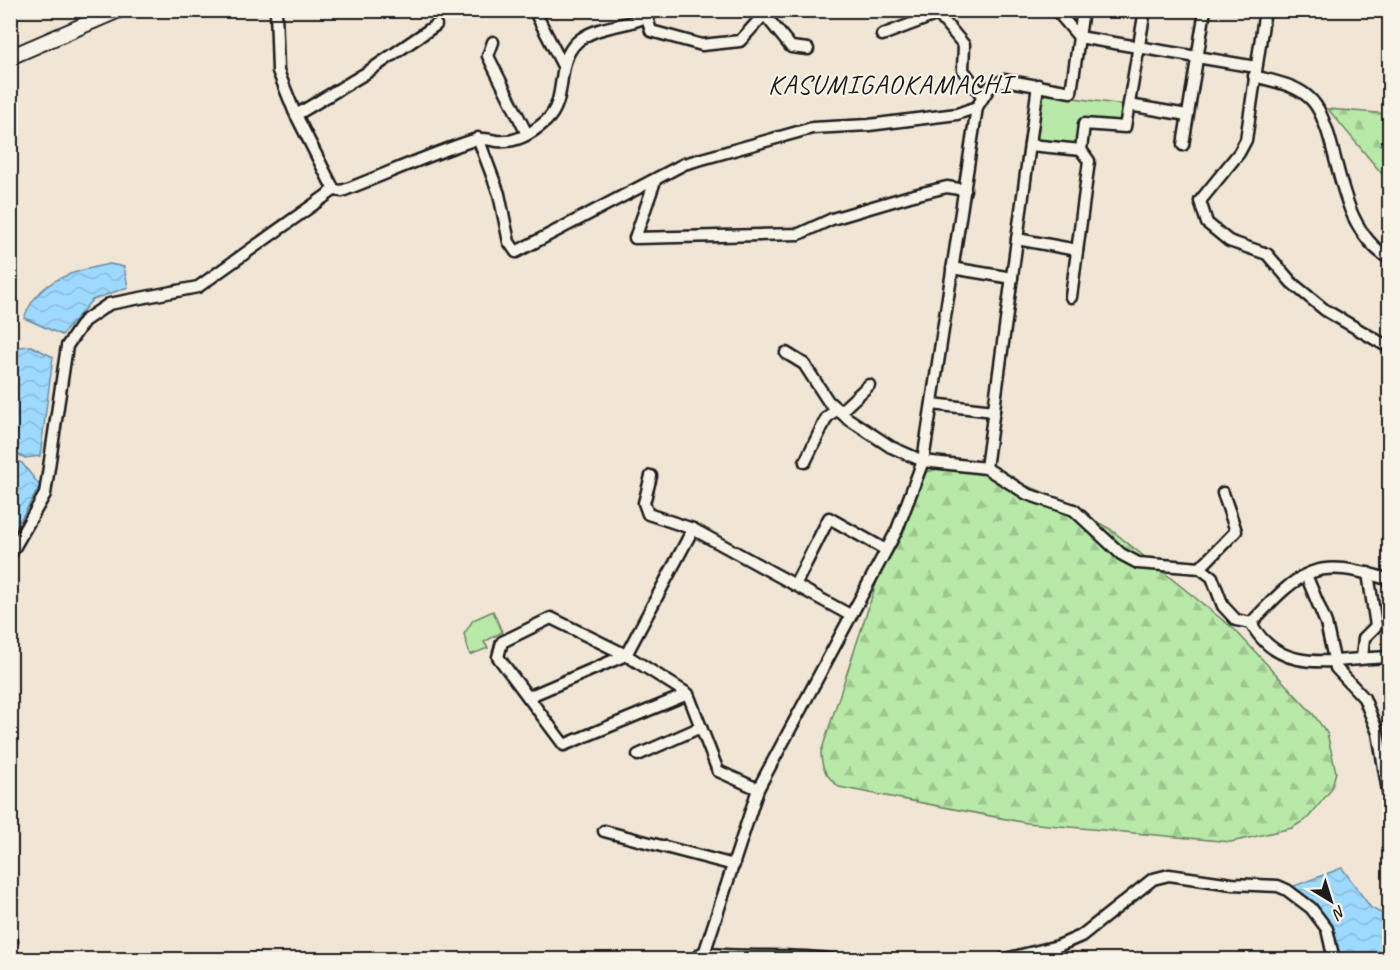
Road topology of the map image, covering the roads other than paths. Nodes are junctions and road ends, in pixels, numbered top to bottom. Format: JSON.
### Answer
{"nodes":[{"id":1,"x":119,"y":10,"type":"edge"},
{"id":2,"x":276,"y":10,"type":"edge"},
{"id":3,"x":534,"y":10,"type":"edge"},
{"id":4,"x":656,"y":10,"type":"edge"},
{"id":5,"x":1056,"y":10,"type":"edge"},
{"id":6,"x":1083,"y":10,"type":"edge"},
{"id":7,"x":1145,"y":10,"type":"edge"},
{"id":8,"x":1205,"y":10,"type":"edge"},
{"id":9,"x":1265,"y":10,"type":"edge"},
{"id":10,"x":1388,"y":10,"type":"edge"},
{"id":11,"x":766,"y":13,"type":"edge"},
{"id":12,"x":1389,"y":15,"type":"edge"},
{"id":13,"x":640,"y":16,"type":"edge"},
{"id":14,"x":436,"y":25,"type":"dead end"},
{"id":15,"x":882,"y":35,"type":"dead end"},
{"id":16,"x":1079,"y":38,"type":"junction"},
{"id":17,"x":493,"y":42,"type":"dead end"},
{"id":18,"x":1139,"y":48,"type":"junction"},
{"id":19,"x":808,"y":49,"type":"dead end"},
{"id":20,"x":10,"y":57,"type":"edge"},
{"id":21,"x":1197,"y":58,"type":"junction"},
{"id":22,"x":563,"y":66,"type":"junction"},
{"id":23,"x":1255,"y":72,"type":"junction"},
{"id":24,"x":1038,"y":85,"type":"junction"},
{"id":25,"x":983,"y":97,"type":"junction"},
{"id":26,"x":1129,"y":105,"type":"junction"},
{"id":27,"x":977,"y":107,"type":"junction"},
{"id":28,"x":296,"y":115,"type":"junction"},
{"id":29,"x":1187,"y":115,"type":"junction"},
{"id":30,"x":527,"y":134,"type":"junction"},
{"id":31,"x":477,"y":138,"type":"junction"},
{"id":32,"x":1183,"y":144,"type":"dead end"},
{"id":33,"x":1030,"y":145,"type":"junction"},
{"id":34,"x":1081,"y":150,"type":"junction"},
{"id":35,"x":655,"y":181,"type":"junction"},
{"id":36,"x":334,"y":190,"type":"junction"},
{"id":37,"x":965,"y":190,"type":"junction"},
{"id":38,"x":1017,"y":239,"type":"junction"},
{"id":39,"x":1077,"y":250,"type":"junction"},
{"id":40,"x":1389,"y":259,"type":"edge"},
{"id":41,"x":952,"y":268,"type":"junction"},
{"id":42,"x":1012,"y":278,"type":"junction"},
{"id":43,"x":1071,"y":297,"type":"dead end"},
{"id":44,"x":1389,"y":348,"type":"edge"},
{"id":45,"x":786,"y":353,"type":"dead end"},
{"id":46,"x":869,"y":385,"type":"dead end"},
{"id":47,"x":932,"y":404,"type":"junction"},
{"id":48,"x":839,"y":410,"type":"junction"},
{"id":49,"x":994,"y":411,"type":"junction"},
{"id":50,"x":923,"y":461,"type":"junction"},
{"id":51,"x":805,"y":462,"type":"dead end"},
{"id":52,"x":986,"y":468,"type":"junction"},
{"id":53,"x":651,"y":476,"type":"dead end"},
{"id":54,"x":1223,"y":493,"type":"dead end"},
{"id":55,"x":693,"y":529,"type":"junction"},
{"id":56,"x":886,"y":550,"type":"junction"},
{"id":57,"x":10,"y":555,"type":"edge"},
{"id":58,"x":1200,"y":568,"type":"junction"},
{"id":59,"x":1368,"y":573,"type":"junction"},
{"id":60,"x":1306,"y":575,"type":"junction"},
{"id":61,"x":1389,"y":580,"type":"edge"},
{"id":62,"x":795,"y":585,"type":"junction"},
{"id":63,"x":850,"y":615,"type":"junction"},
{"id":64,"x":1251,"y":623,"type":"junction"},
{"id":65,"x":626,"y":655,"type":"junction"},
{"id":66,"x":1389,"y":657,"type":"edge"},
{"id":67,"x":1362,"y":658,"type":"junction"},
{"id":68,"x":1334,"y":660,"type":"junction"},
{"id":69,"x":688,"y":694,"type":"junction"},
{"id":70,"x":528,"y":697,"type":"junction"},
{"id":71,"x":701,"y":727,"type":"junction"},
{"id":72,"x":638,"y":755,"type":"dead end"},
{"id":73,"x":1387,"y":769,"type":"edge"},
{"id":74,"x":758,"y":789,"type":"junction"},
{"id":75,"x":1389,"y":797,"type":"edge"},
{"id":76,"x":604,"y":831,"type":"dead end"},
{"id":77,"x":734,"y":865,"type":"junction"},
{"id":78,"x":1051,"y":948,"type":"junction"},
{"id":79,"x":699,"y":957,"type":"edge"},
{"id":80,"x":835,"y":960,"type":"edge"},
{"id":81,"x":1001,"y":960,"type":"edge"},
{"id":82,"x":1053,"y":960,"type":"edge"},
{"id":83,"x":1334,"y":960,"type":"edge"}],
"edges":[{"from":1,"to":20,"type":"street"},
{"from":2,"to":28,"type":"street"},
{"from":3,"to":22,"type":"street"},
{"from":4,"to":13,"type":"street"},
{"from":5,"to":16,"type":"street"},
{"from":6,"to":16,"type":"street"},
{"from":7,"to":18,"type":"street"},
{"from":8,"to":21,"type":"street"},
{"from":9,"to":23,"type":"street"},
{"from":10,"to":12,"type":"street"},
{"from":11,"to":13,"type":"street"},
{"from":11,"to":19,"type":"street"},
{"from":13,"to":22,"type":"street"},
{"from":14,"to":28,"type":"street"},
{"from":15,"to":25,"type":"street"},
{"from":16,"to":18,"type":"street"},
{"from":16,"to":24,"type":"street"},
{"from":17,"to":30,"type":"street"},
{"from":18,"to":21,"type":"street"},
{"from":18,"to":26,"type":"street"},
{"from":21,"to":23,"type":"street"},
{"from":21,"to":29,"type":"street"},
{"from":22,"to":30,"type":"street"},
{"from":23,"to":40,"type":"street"},
{"from":23,"to":44,"type":"street"},
{"from":24,"to":25,"type":"street"},
{"from":24,"to":33,"type":"street"},
{"from":25,"to":27,"type":"street"},
{"from":26,"to":29,"type":"street"},
{"from":26,"to":34,"type":"street"},
{"from":27,"to":35,"type":"street"},
{"from":27,"to":37,"type":"street"},
{"from":28,"to":36,"type":"street"},
{"from":29,"to":32,"type":"street"},
{"from":30,"to":31,"type":"street"},
{"from":31,"to":35,"type":"street"},
{"from":31,"to":36,"type":"street"},
{"from":33,"to":34,"type":"street"},
{"from":33,"to":38,"type":"street"},
{"from":34,"to":39,"type":"street"},
{"from":35,"to":37,"type":"street"},
{"from":36,"to":57,"type":"street"},
{"from":37,"to":41,"type":"street"},
{"from":38,"to":39,"type":"street"},
{"from":38,"to":42,"type":"street"},
{"from":39,"to":43,"type":"street"},
{"from":41,"to":42,"type":"street"},
{"from":41,"to":47,"type":"street"},
{"from":42,"to":49,"type":"street"},
{"from":45,"to":48,"type":"street"},
{"from":46,"to":48,"type":"street"},
{"from":47,"to":49,"type":"street"},
{"from":47,"to":50,"type":"street"},
{"from":48,"to":50,"type":"street"},
{"from":48,"to":51,"type":"street"},
{"from":49,"to":52,"type":"street"},
{"from":50,"to":52,"type":"street"},
{"from":50,"to":56,"type":"street"},
{"from":52,"to":58,"type":"street"},
{"from":53,"to":55,"type":"street"},
{"from":54,"to":58,"type":"street"},
{"from":55,"to":62,"type":"street"},
{"from":55,"to":65,"type":"street"},
{"from":56,"to":62,"type":"street"},
{"from":56,"to":63,"type":"street"},
{"from":58,"to":64,"type":"street"},
{"from":59,"to":60,"type":"street"},
{"from":59,"to":61,"type":"street"},
{"from":59,"to":67,"type":"street"},
{"from":60,"to":64,"type":"street"},
{"from":60,"to":68,"type":"street"},
{"from":62,"to":63,"type":"street"},
{"from":63,"to":74,"type":"street"},
{"from":64,"to":68,"type":"street"},
{"from":65,"to":69,"type":"street"},
{"from":65,"to":70,"type":"street"},
{"from":65,"to":70,"type":"street"},
{"from":66,"to":67,"type":"street"},
{"from":67,"to":68,"type":"street"},
{"from":68,"to":73,"type":"street"},
{"from":69,"to":70,"type":"street"},
{"from":69,"to":71,"type":"street"},
{"from":71,"to":72,"type":"street"},
{"from":71,"to":74,"type":"street"},
{"from":73,"to":75,"type":"street"},
{"from":74,"to":77,"type":"street"},
{"from":76,"to":77,"type":"street"},
{"from":77,"to":79,"type":"street"},
{"from":78,"to":81,"type":"street"},
{"from":78,"to":82,"type":"street"},
{"from":78,"to":83,"type":"street"},
{"from":79,"to":80,"type":"street"}]}
